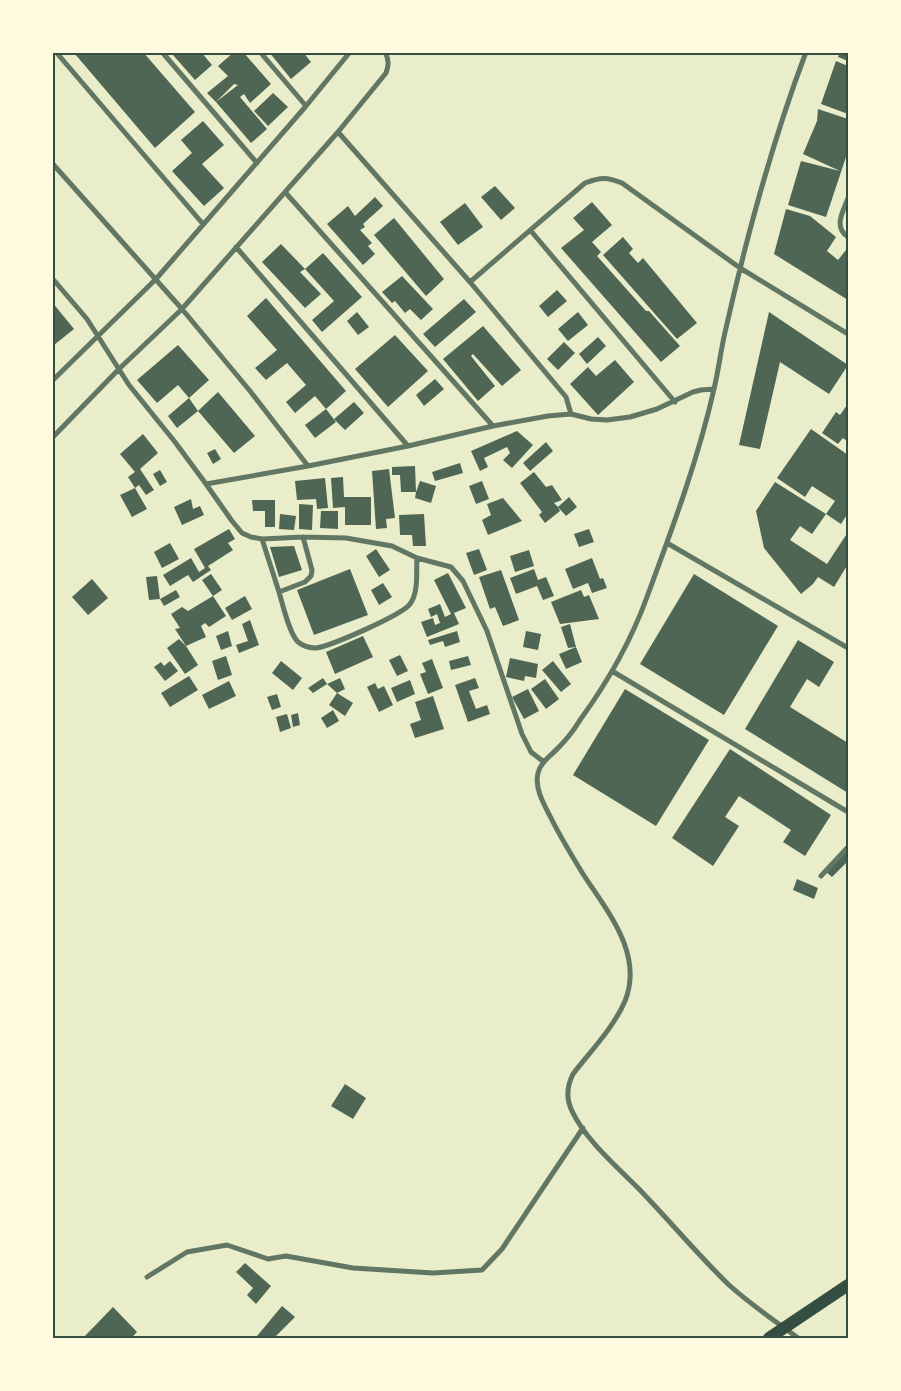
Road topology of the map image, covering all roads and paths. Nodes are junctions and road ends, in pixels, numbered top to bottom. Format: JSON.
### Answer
{"nodes":[{"id":1,"x":56,"y":52,"type":"edge"},
{"id":2,"x":162,"y":52,"type":"edge"},
{"id":3,"x":260,"y":52,"type":"edge"},
{"id":4,"x":350,"y":52,"type":"edge"},
{"id":5,"x":386,"y":52,"type":"edge"},
{"id":6,"x":806,"y":52,"type":"edge"},
{"id":7,"x":306,"y":106,"type":"junction"},
{"id":8,"x":338,"y":132,"type":"junction"},
{"id":9,"x":257,"y":162,"type":"junction"},
{"id":10,"x":52,"y":163,"type":"edge"},
{"id":11,"x":285,"y":192,"type":"junction"},
{"id":12,"x":848,"y":198,"type":"edge"},
{"id":13,"x":203,"y":224,"type":"junction"},
{"id":14,"x":531,"y":231,"type":"junction"},
{"id":15,"x":848,"y":236,"type":"edge"},
{"id":16,"x":236,"y":247,"type":"junction"},
{"id":17,"x":740,"y":268,"type":"junction"},
{"id":18,"x":52,"y":278,"type":"edge"},
{"id":19,"x":156,"y":279,"type":"junction"},
{"id":20,"x":470,"y":282,"type":"junction"},
{"id":21,"x":182,"y":309,"type":"junction"},
{"id":22,"x":848,"y":334,"type":"edge"},
{"id":23,"x":97,"y":336,"type":"junction"},
{"id":24,"x":119,"y":369,"type":"junction"},
{"id":25,"x":52,"y":381,"type":"edge"},
{"id":26,"x":714,"y":389,"type":"junction"},
{"id":27,"x":675,"y":402,"type":"junction"},
{"id":28,"x":571,"y":414,"type":"junction"},
{"id":29,"x":493,"y":426,"type":"junction"},
{"id":30,"x":52,"y":438,"type":"edge"},
{"id":31,"x":408,"y":446,"type":"junction"},
{"id":32,"x":308,"y":466,"type":"junction"},
{"id":33,"x":206,"y":484,"type":"junction"},
{"id":34,"x":304,"y":537,"type":"junction"},
{"id":35,"x":262,"y":539,"type":"junction"},
{"id":36,"x":667,"y":543,"type":"junction"},
{"id":37,"x":417,"y":558,"type":"junction"},
{"id":38,"x":279,"y":592,"type":"junction"},
{"id":39,"x":848,"y":648,"type":"edge"},
{"id":40,"x":612,"y":671,"type":"junction"},
{"id":41,"x":544,"y":762,"type":"junction"},
{"id":42,"x":848,"y":812,"type":"edge"},
{"id":43,"x":848,"y":847,"type":"edge"},
{"id":44,"x":821,"y":876,"type":"dead end"},
{"id":45,"x":582,"y":1128,"type":"junction"},
{"id":46,"x":147,"y":1277,"type":"dead end"},
{"id":47,"x":848,"y":1285,"type":"edge"},
{"id":48,"x":784,"y":1328,"type":"junction"},
{"id":49,"x":769,"y":1338,"type":"edge"},
{"id":50,"x":798,"y":1338,"type":"edge"}],
"edges":[{"from":1,"to":13,"type":"street"},
{"from":2,"to":9,"type":"street"},
{"from":3,"to":7,"type":"street"},
{"from":4,"to":7,"type":"street"},
{"from":5,"to":8,"type":"street"},
{"from":6,"to":17,"type":"street"},
{"from":7,"to":9,"type":"street"},
{"from":8,"to":11,"type":"street"},
{"from":8,"to":20,"type":"street"},
{"from":9,"to":13,"type":"street"},
{"from":10,"to":19,"type":"street"},
{"from":11,"to":16,"type":"street"},
{"from":11,"to":29,"type":"street"},
{"from":12,"to":15,"type":"street"},
{"from":13,"to":19,"type":"street"},
{"from":14,"to":17,"type":"street"},
{"from":14,"to":20,"type":"street"},
{"from":14,"to":27,"type":"street"},
{"from":16,"to":21,"type":"street"},
{"from":16,"to":31,"type":"street"},
{"from":17,"to":22,"type":"street"},
{"from":17,"to":26,"type":"street"},
{"from":18,"to":23,"type":"street"},
{"from":19,"to":21,"type":"street"},
{"from":19,"to":23,"type":"street"},
{"from":20,"to":28,"type":"street"},
{"from":21,"to":24,"type":"street"},
{"from":21,"to":32,"type":"street"},
{"from":23,"to":24,"type":"street"},
{"from":23,"to":25,"type":"street"},
{"from":24,"to":30,"type":"street"},
{"from":24,"to":33,"type":"street"},
{"from":26,"to":27,"type":"street"},
{"from":26,"to":36,"type":"street"},
{"from":27,"to":28,"type":"street"},
{"from":28,"to":29,"type":"street"},
{"from":29,"to":31,"type":"street"},
{"from":31,"to":32,"type":"street"},
{"from":32,"to":33,"type":"street"},
{"from":33,"to":35,"type":"street"},
{"from":34,"to":35,"type":"street"},
{"from":34,"to":37,"type":"street"},
{"from":34,"to":38,"type":"street"},
{"from":35,"to":38,"type":"street"},
{"from":36,"to":39,"type":"street"},
{"from":36,"to":40,"type":"street"},
{"from":37,"to":38,"type":"street"},
{"from":37,"to":41,"type":"street"},
{"from":40,"to":41,"type":"street"},
{"from":40,"to":42,"type":"street"},
{"from":41,"to":45,"type":"street"},
{"from":43,"to":44,"type":"street"},
{"from":45,"to":46,"type":"street"},
{"from":45,"to":48,"type":"street"},
{"from":47,"to":48,"type":"main road"},
{"from":48,"to":49,"type":"main road"},
{"from":48,"to":50,"type":"street"}]}
